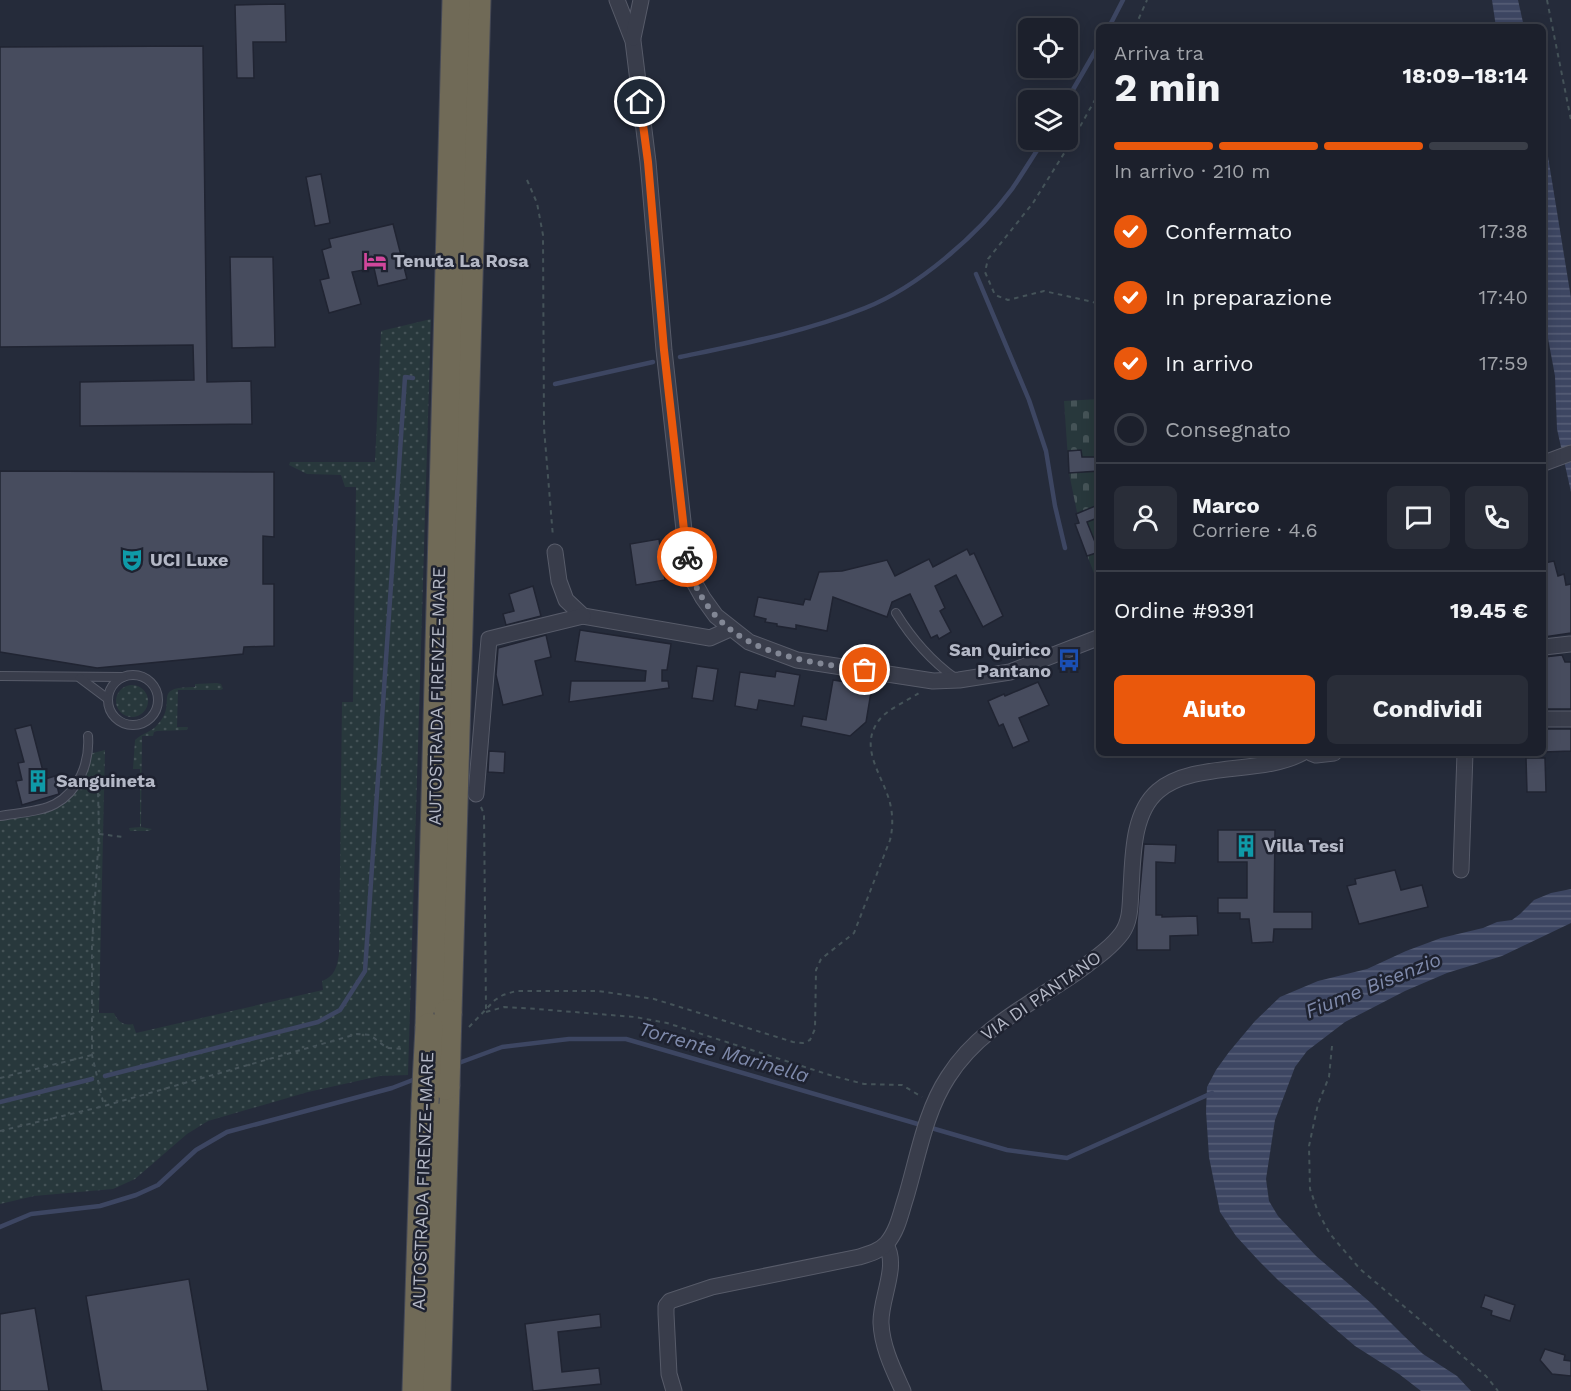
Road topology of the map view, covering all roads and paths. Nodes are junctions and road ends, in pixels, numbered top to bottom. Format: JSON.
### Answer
{"nodes":[{"id":1,"x":456,"y":0,"type":"edge"},
{"id":2,"x":477,"y":0,"type":"edge"},
{"id":3,"x":617,"y":0,"type":"edge"},
{"id":4,"x":641,"y":0,"type":"edge"},
{"id":5,"x":1147,"y":0,"type":"edge"},
{"id":6,"x":1547,"y":0,"type":"edge"},
{"id":7,"x":1136,"y":24,"type":"edge"},
{"id":8,"x":633,"y":41,"type":"junction"},
{"id":9,"x":1096,"y":98,"type":"edge"},
{"id":10,"x":1571,"y":120,"type":"edge"},
{"id":11,"x":527,"y":180,"type":"dead end"},
{"id":12,"x":1096,"y":303,"type":"edge"},
{"id":13,"x":1571,"y":453,"type":"edge"},
{"id":14,"x":1547,"y":462,"type":"edge"},
{"id":15,"x":555,"y":552,"type":"joint"},
{"id":16,"x":896,"y":613,"type":"dead end"},
{"id":17,"x":583,"y":616,"type":"junction"},
{"id":18,"x":730,"y":629,"type":"junction"},
{"id":19,"x":1096,"y":639,"type":"edge"},
{"id":20,"x":1570,"y":644,"type":"edge"},
{"id":21,"x":1546,"y":647,"type":"edge"},
{"id":22,"x":0,"y":676,"type":"edge"},
{"id":23,"x":123,"y":677,"type":"junction"},
{"id":24,"x":80,"y":678,"type":"junction"},
{"id":25,"x":959,"y":680,"type":"junction"},
{"id":26,"x":928,"y":691,"type":"dead end"},
{"id":27,"x":108,"y":699,"type":"junction"},
{"id":28,"x":1546,"y":719,"type":"edge"},
{"id":29,"x":1571,"y":719,"type":"edge"},
{"id":30,"x":87,"y":736,"type":"dead end"},
{"id":31,"x":1295,"y":756,"type":"edge"},
{"id":32,"x":1465,"y":756,"type":"edge"},
{"id":33,"x":83,"y":770,"type":"junction"},
{"id":34,"x":476,"y":794,"type":"joint"},
{"id":35,"x":0,"y":816,"type":"edge"},
{"id":36,"x":99,"y":834,"type":"junction"},
{"id":37,"x":123,"y":837,"type":"dead end"},
{"id":38,"x":1461,"y":870,"type":"dead end"},
{"id":39,"x":486,"y":1012,"type":"junction"},
{"id":40,"x":447,"y":1024,"type":"junction"},
{"id":41,"x":1332,"y":1046,"type":"dead end"},
{"id":42,"x":405,"y":1049,"type":"dead end"},
{"id":43,"x":93,"y":1055,"type":"junction"},
{"id":44,"x":0,"y":1078,"type":"edge"},
{"id":45,"x":435,"y":1094,"type":"junction"},
{"id":46,"x":933,"y":1104,"type":"junction"},
{"id":47,"x":104,"y":1106,"type":"junction"},
{"id":48,"x":0,"y":1131,"type":"edge"},
{"id":49,"x":886,"y":1245,"type":"junction"},
{"id":50,"x":416,"y":1391,"type":"edge"},
{"id":51,"x":437,"y":1391,"type":"edge"},
{"id":52,"x":674,"y":1391,"type":"edge"},
{"id":53,"x":903,"y":1391,"type":"edge"},
{"id":54,"x":1498,"y":1391,"type":"edge"}],
"edges":[{"from":1,"to":40,"type":"highway","name":"AUTOSTRADA FIRENZE-MARE"},
{"from":2,"to":40,"type":"highway","name":"AUTOSTRADA FIRENZE-MARE"},
{"from":3,"to":8,"type":"street"},
{"from":4,"to":8,"type":"street"},
{"from":5,"to":7,"type":"path"},
{"from":6,"to":10,"type":"path"},
{"from":8,"to":18,"type":"street"},
{"from":9,"to":12,"type":"path"},
{"from":11,"to":15,"type":"path"},
{"from":13,"to":14,"type":"street"},
{"from":15,"to":17,"type":"street"},
{"from":16,"to":25,"type":"lane"},
{"from":17,"to":18,"type":"street"},
{"from":17,"to":34,"type":"street"},
{"from":18,"to":25,"type":"street"},
{"from":19,"to":25,"type":"street"},
{"from":20,"to":21,"type":"street"},
{"from":22,"to":24,"type":"lane"},
{"from":23,"to":24,"type":"lane"},
{"from":23,"to":27,"type":"lane"},
{"from":23,"to":27,"type":"lane"},
{"from":24,"to":27,"type":"lane"},
{"from":26,"to":39,"type":"path"},
{"from":28,"to":29,"type":"street"},
{"from":30,"to":33,"type":"lane"},
{"from":31,"to":46,"type":"street","name":"VIA DI PANTANO"},
{"from":32,"to":38,"type":"street"},
{"from":33,"to":35,"type":"lane"},
{"from":33,"to":36,"type":"path"},
{"from":34,"to":39,"type":"path"},
{"from":36,"to":37,"type":"path"},
{"from":36,"to":43,"type":"path"},
{"from":39,"to":40,"type":"path"},
{"from":39,"to":46,"type":"path"},
{"from":40,"to":45,"type":"highway","name":"AUTOSTRADA FIRENZE-MARE","bridge":true},
{"from":41,"to":54,"type":"path"},
{"from":42,"to":47,"type":"path"},
{"from":43,"to":44,"type":"path"},
{"from":43,"to":47,"type":"path"},
{"from":45,"to":50,"type":"highway","name":"AUTOSTRADA FIRENZE-MARE"},
{"from":45,"to":51,"type":"highway","name":"AUTOSTRADA FIRENZE-MARE"},
{"from":46,"to":49,"type":"street","name":"VIA DI PANTANO"},
{"from":47,"to":48,"type":"path"},
{"from":49,"to":52,"type":"street"},
{"from":49,"to":53,"type":"street"}]}
